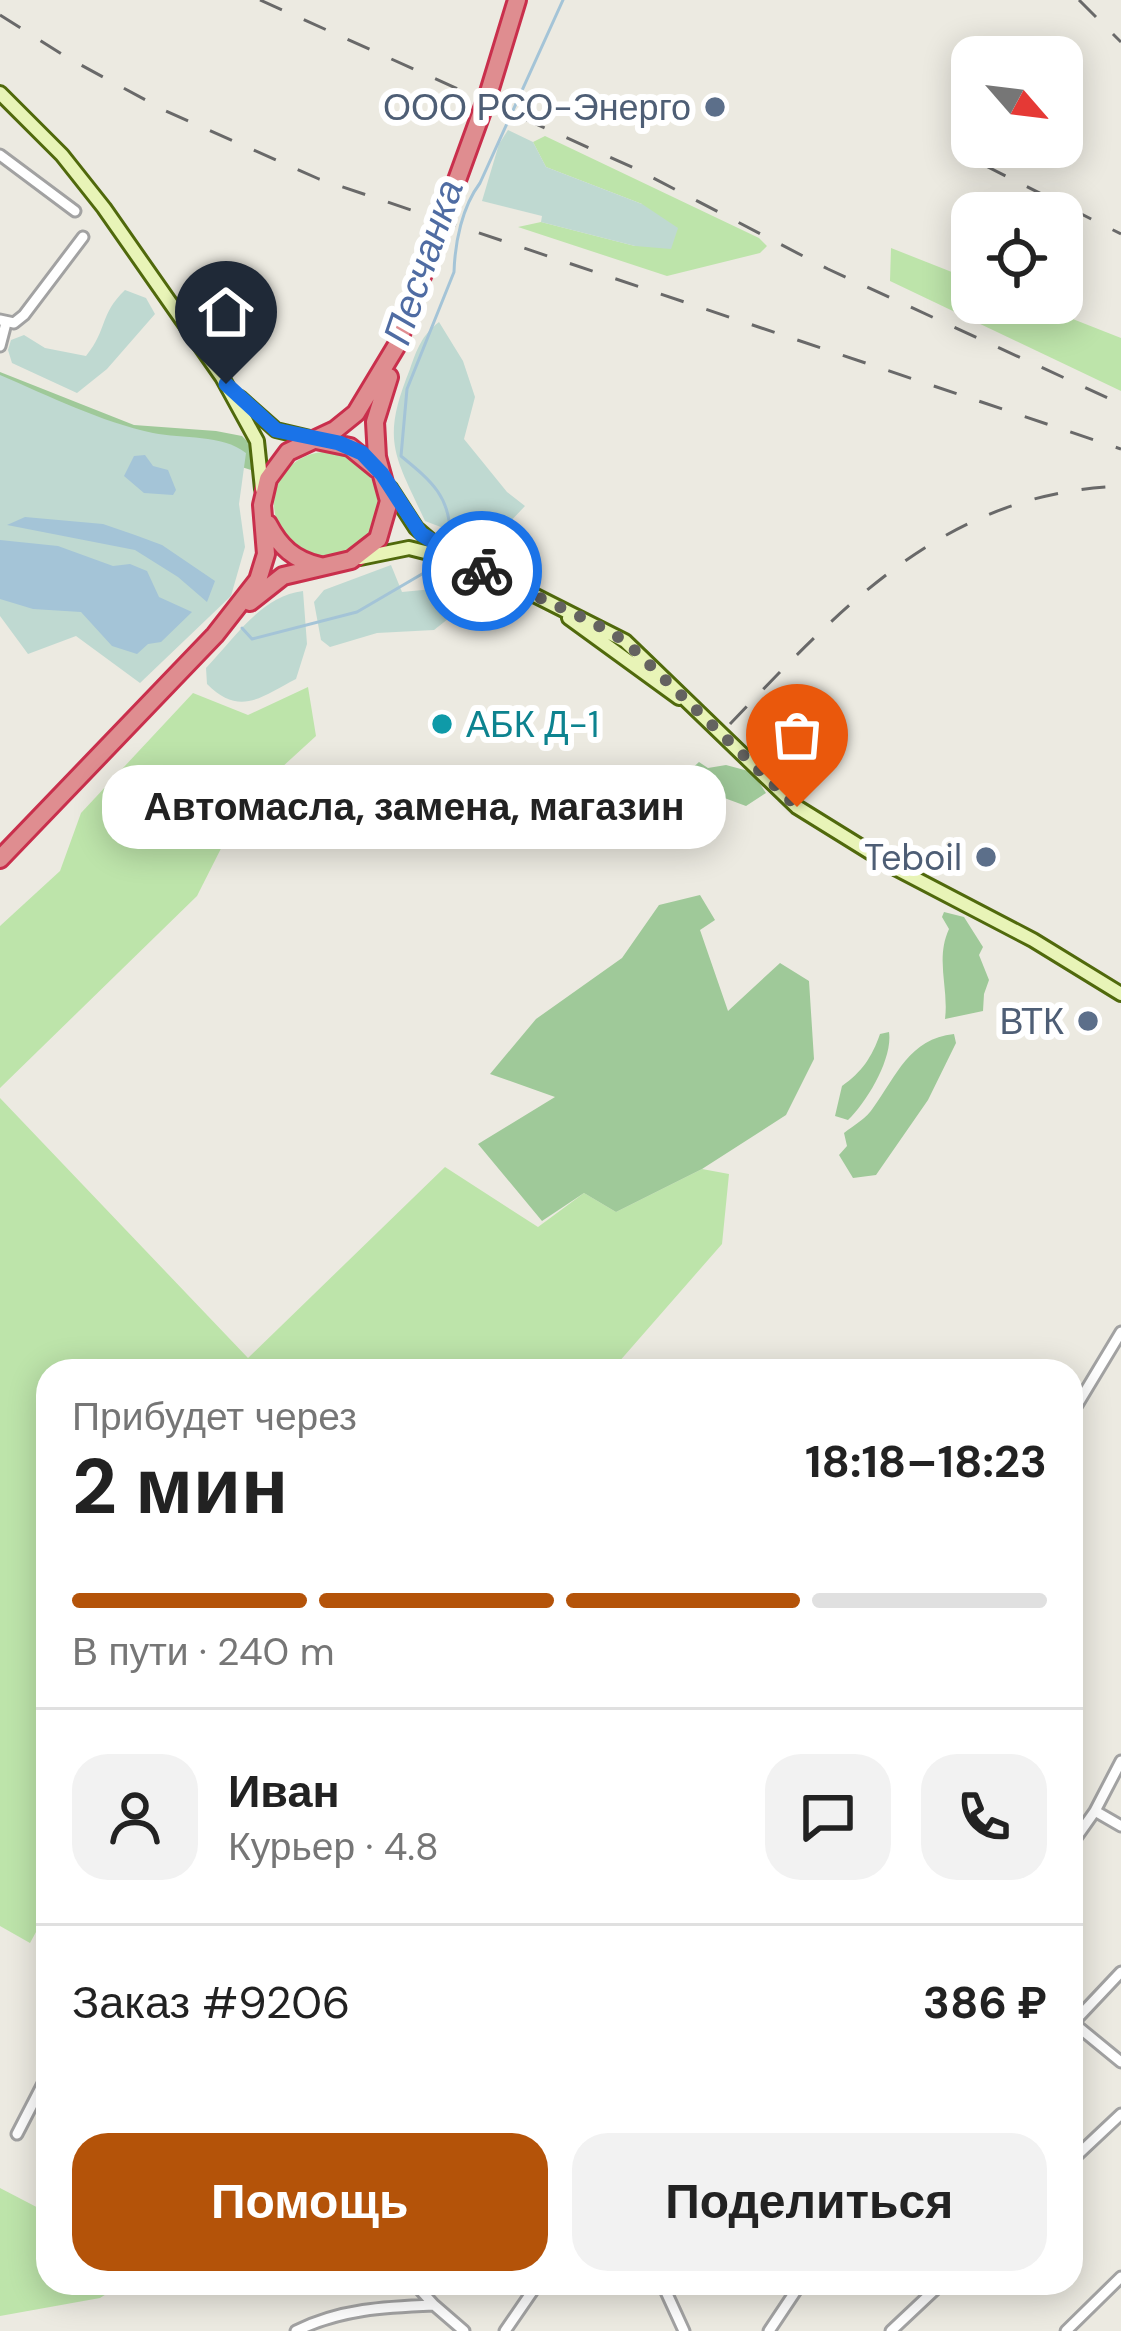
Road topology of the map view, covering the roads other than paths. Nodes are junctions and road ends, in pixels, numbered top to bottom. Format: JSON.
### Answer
{"nodes":[{"id":1,"x":517,"y":0,"type":"edge"},
{"id":2,"x":0,"y":93,"type":"edge"},
{"id":3,"x":0,"y":155,"type":"edge"},
{"id":4,"x":75,"y":211,"type":"dead end"},
{"id":5,"x":83,"y":237,"type":"dead end"},
{"id":6,"x":3,"y":322,"type":"edge"},
{"id":7,"x":398,"y":345,"type":"junction"},
{"id":8,"x":0,"y":346,"type":"edge"},
{"id":9,"x":226,"y":384,"type":"junction"},
{"id":10,"x":315,"y":440,"type":"junction"},
{"id":11,"x":384,"y":478,"type":"junction"},
{"id":12,"x":263,"y":504,"type":"junction"},
{"id":13,"x":351,"y":560,"type":"junction"},
{"id":14,"x":463,"y":562,"type":"junction"},
{"id":15,"x":320,"y":566,"type":"junction"},
{"id":16,"x":239,"y":608,"type":"junction"},
{"id":17,"x":0,"y":859,"type":"edge"},
{"id":18,"x":1121,"y":994,"type":"edge"},
{"id":19,"x":1121,"y":1332,"type":"edge"},
{"id":20,"x":1083,"y":1395,"type":"edge"},
{"id":21,"x":1121,"y":1761,"type":"edge"},
{"id":22,"x":1096,"y":1811,"type":"junction"},
{"id":23,"x":1121,"y":1826,"type":"edge"},
{"id":24,"x":1083,"y":1829,"type":"edge"},
{"id":25,"x":1121,"y":1972,"type":"edge"},
{"id":26,"x":1083,"y":2012,"type":"edge"},
{"id":27,"x":1083,"y":2032,"type":"edge"},
{"id":28,"x":1121,"y":2062,"type":"edge"},
{"id":29,"x":36,"y":2097,"type":"edge"},
{"id":30,"x":1121,"y":2114,"type":"edge"},
{"id":31,"x":17,"y":2134,"type":"dead end"},
{"id":32,"x":1083,"y":2150,"type":"edge"},
{"id":33,"x":1121,"y":2277,"type":"edge"},
{"id":34,"x":425,"y":2295,"type":"edge"},
{"id":35,"x":530,"y":2295,"type":"edge"},
{"id":36,"x":671,"y":2295,"type":"edge"},
{"id":37,"x":793,"y":2295,"type":"edge"},
{"id":38,"x":929,"y":2295,"type":"edge"},
{"id":39,"x":434,"y":2305,"type":"junction"},
{"id":40,"x":296,"y":2331,"type":"edge"},
{"id":41,"x":464,"y":2331,"type":"edge"},
{"id":42,"x":506,"y":2331,"type":"edge"},
{"id":43,"x":684,"y":2331,"type":"edge"},
{"id":44,"x":769,"y":2331,"type":"edge"},
{"id":45,"x":891,"y":2331,"type":"edge"},
{"id":46,"x":1066,"y":2331,"type":"edge"}],
"edges":[{"from":1,"to":7,"type":"highway"},
{"from":2,"to":9,"type":"main road"},
{"from":3,"to":4,"type":"street"},
{"from":5,"to":6,"type":"street"},
{"from":6,"to":8,"type":"street"},
{"from":7,"to":10,"type":"highway"},
{"from":7,"to":11,"type":"highway"},
{"from":9,"to":10,"type":"main road"},
{"from":9,"to":12,"type":"main road"},
{"from":10,"to":11,"type":"highway"},
{"from":10,"to":12,"type":"highway"},
{"from":11,"to":13,"type":"highway"},
{"from":11,"to":14,"type":"main road"},
{"from":12,"to":15,"type":"highway"},
{"from":12,"to":16,"type":"highway"},
{"from":13,"to":14,"type":"main road"},
{"from":13,"to":15,"type":"highway"},
{"from":14,"to":18,"type":"main road"},
{"from":15,"to":16,"type":"highway"},
{"from":16,"to":17,"type":"highway"},
{"from":19,"to":20,"type":"street"},
{"from":21,"to":22,"type":"street"},
{"from":22,"to":23,"type":"street"},
{"from":22,"to":24,"type":"street"},
{"from":25,"to":26,"type":"street"},
{"from":27,"to":28,"type":"street"},
{"from":29,"to":31,"type":"street"},
{"from":30,"to":32,"type":"street"},
{"from":33,"to":46,"type":"street"},
{"from":34,"to":39,"type":"street"},
{"from":35,"to":42,"type":"street"},
{"from":36,"to":43,"type":"street"},
{"from":37,"to":44,"type":"street"},
{"from":38,"to":45,"type":"street"},
{"from":39,"to":40,"type":"street"},
{"from":39,"to":41,"type":"street"}]}
